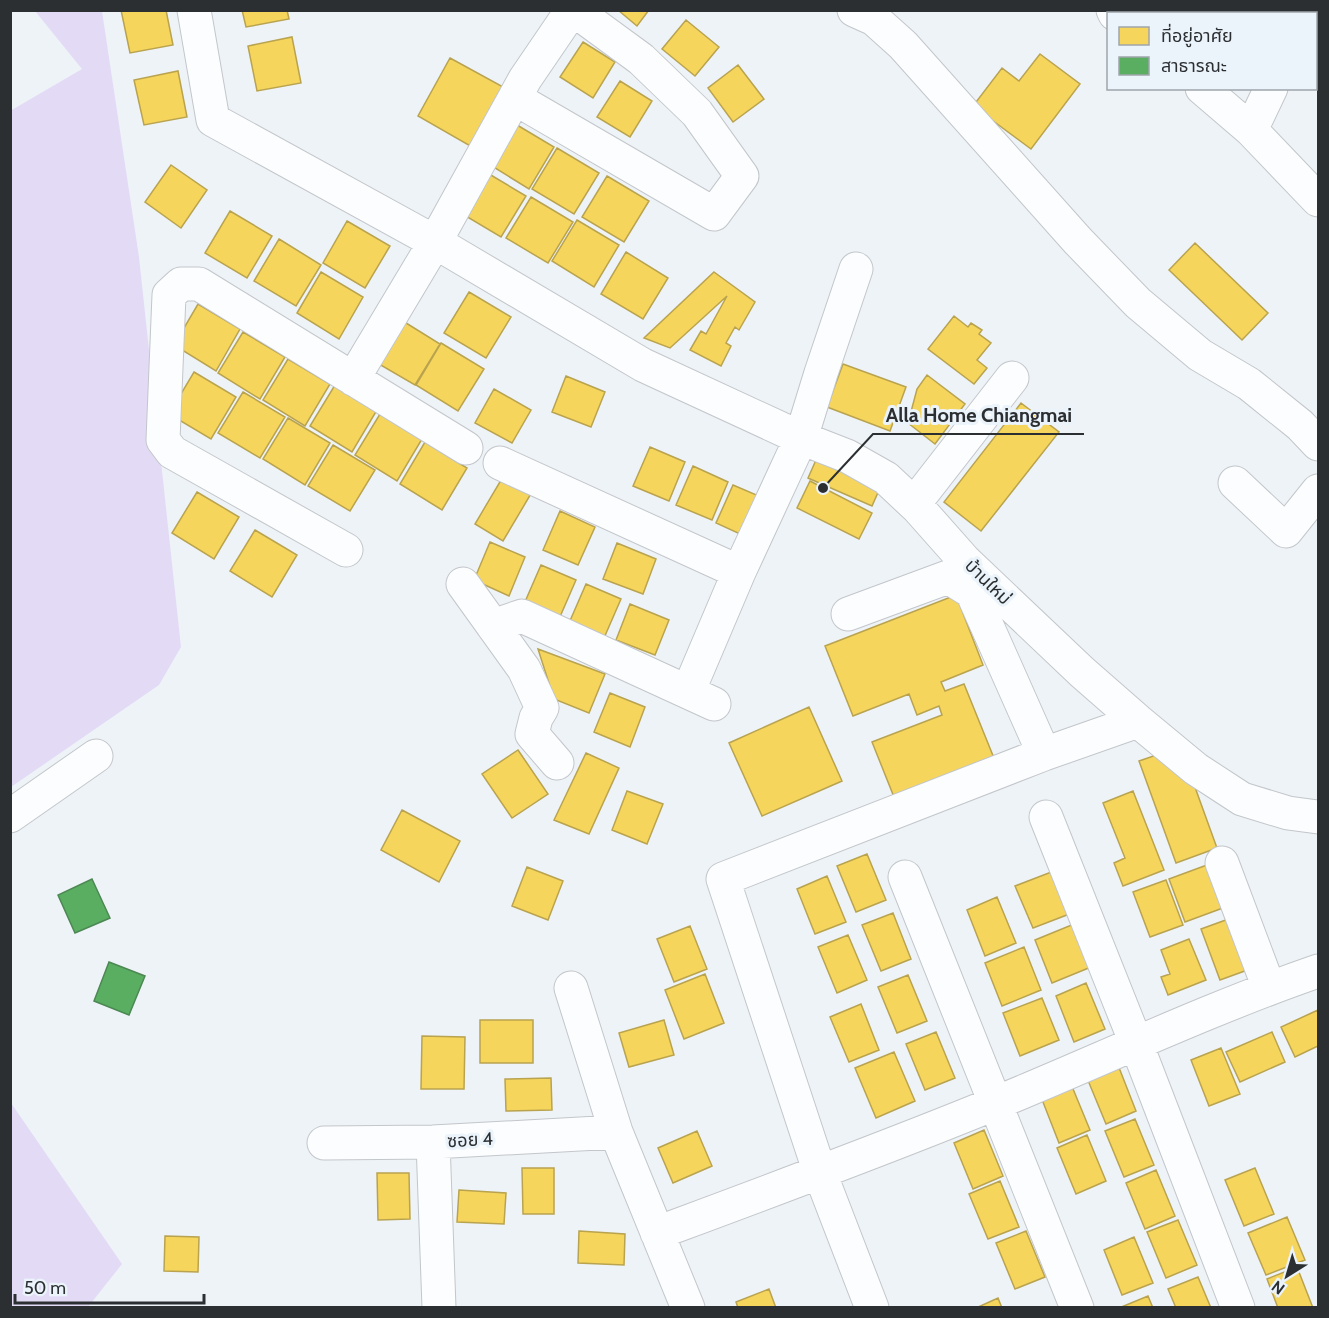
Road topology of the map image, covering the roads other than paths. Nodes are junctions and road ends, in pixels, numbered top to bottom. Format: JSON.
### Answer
{"nodes":[{"id":1,"x":194,"y":10,"type":"edge"},
{"id":2,"x":573,"y":10,"type":"edge"},
{"id":3,"x":854,"y":10,"type":"edge"},
{"id":4,"x":1204,"y":90,"type":"edge"},
{"id":5,"x":1270,"y":90,"type":"edge"},
{"id":6,"x":516,"y":99,"type":"junction"},
{"id":7,"x":1251,"y":130,"type":"junction"},
{"id":8,"x":1318,"y":200,"type":"edge"},
{"id":9,"x":435,"y":242,"type":"junction"},
{"id":10,"x":856,"y":269,"type":"dead end"},
{"id":11,"x":1012,"y":378,"type":"dead end"},
{"id":12,"x":352,"y":379,"type":"junction"},
{"id":13,"x":801,"y":438,"type":"junction"},
{"id":14,"x":1318,"y":444,"type":"edge"},
{"id":15,"x":466,"y":448,"type":"dead end"},
{"id":16,"x":500,"y":464,"type":"dead end"},
{"id":17,"x":1234,"y":483,"type":"dead end"},
{"id":18,"x":1318,"y":491,"type":"edge"},
{"id":19,"x":914,"y":504,"type":"junction"},
{"id":20,"x":346,"y":550,"type":"dead end"},
{"id":21,"x":739,"y":572,"type":"junction"},
{"id":22,"x":462,"y":584,"type":"dead end"},
{"id":23,"x":848,"y":614,"type":"dead end"},
{"id":24,"x":493,"y":626,"type":"junction"},
{"id":25,"x":1138,"y":721,"type":"junction"},
{"id":26,"x":1044,"y":754,"type":"junction"},
{"id":27,"x":96,"y":756,"type":"dead end"},
{"id":28,"x":556,"y":763,"type":"dead end"},
{"id":29,"x":10,"y":816,"type":"edge"},
{"id":30,"x":1046,"y":817,"type":"dead end"},
{"id":31,"x":1318,"y":817,"type":"edge"},
{"id":32,"x":1222,"y":863,"type":"dead end"},
{"id":33,"x":905,"y":877,"type":"dead end"},
{"id":34,"x":1318,"y":971,"type":"edge"},
{"id":35,"x":571,"y":988,"type":"dead end"},
{"id":36,"x":1269,"y":988,"type":"junction"},
{"id":37,"x":1136,"y":1043,"type":"junction"},
{"id":38,"x":996,"y":1103,"type":"junction"},
{"id":39,"x":616,"y":1132,"type":"junction"},
{"id":40,"x":433,"y":1142,"type":"junction"},
{"id":41,"x":324,"y":1143,"type":"dead end"},
{"id":42,"x":820,"y":1173,"type":"junction"},
{"id":43,"x":657,"y":1233,"type":"junction"},
{"id":44,"x":438,"y":1308,"type":"edge"},
{"id":45,"x":688,"y":1308,"type":"edge"},
{"id":46,"x":872,"y":1308,"type":"edge"},
{"id":47,"x":1077,"y":1308,"type":"edge"},
{"id":48,"x":1238,"y":1308,"type":"edge"}],
"edges":[{"from":1,"to":9,"type":"street","name":"บ้านใหม่"},
{"from":2,"to":6,"type":"street"},
{"from":2,"to":6,"type":"street"},
{"from":3,"to":14,"type":"street"},
{"from":4,"to":7,"type":"street"},
{"from":5,"to":7,"type":"street"},
{"from":6,"to":9,"type":"street"},
{"from":7,"to":8,"type":"street"},
{"from":9,"to":12,"type":"street"},
{"from":9,"to":13,"type":"street","name":"บ้านใหม่"},
{"from":10,"to":13,"type":"street"},
{"from":11,"to":19,"type":"street"},
{"from":12,"to":15,"type":"street"},
{"from":12,"to":20,"type":"street"},
{"from":13,"to":19,"type":"street","name":"บ้านใหม่"},
{"from":13,"to":21,"type":"street"},
{"from":16,"to":21,"type":"street"},
{"from":17,"to":18,"type":"street"},
{"from":19,"to":25,"type":"street","name":"บ้านใหม่"},
{"from":21,"to":24,"type":"street"},
{"from":22,"to":24,"type":"street"},
{"from":23,"to":26,"type":"street"},
{"from":24,"to":28,"type":"street"},
{"from":25,"to":26,"type":"street"},
{"from":25,"to":31,"type":"street","name":"บ้านใหม่"},
{"from":26,"to":42,"type":"street"},
{"from":27,"to":29,"type":"street"},
{"from":30,"to":37,"type":"street"},
{"from":32,"to":36,"type":"street"},
{"from":33,"to":38,"type":"street"},
{"from":34,"to":36,"type":"street"},
{"from":35,"to":39,"type":"street"},
{"from":36,"to":37,"type":"street"},
{"from":37,"to":38,"type":"street"},
{"from":37,"to":48,"type":"street"},
{"from":38,"to":42,"type":"street"},
{"from":38,"to":47,"type":"street"},
{"from":39,"to":40,"type":"street","name":"ซอย 4"},
{"from":39,"to":43,"type":"street"},
{"from":40,"to":41,"type":"street","name":"ซอย 4"},
{"from":40,"to":44,"type":"street"},
{"from":42,"to":43,"type":"street"},
{"from":42,"to":46,"type":"street"},
{"from":43,"to":45,"type":"street"}]}
